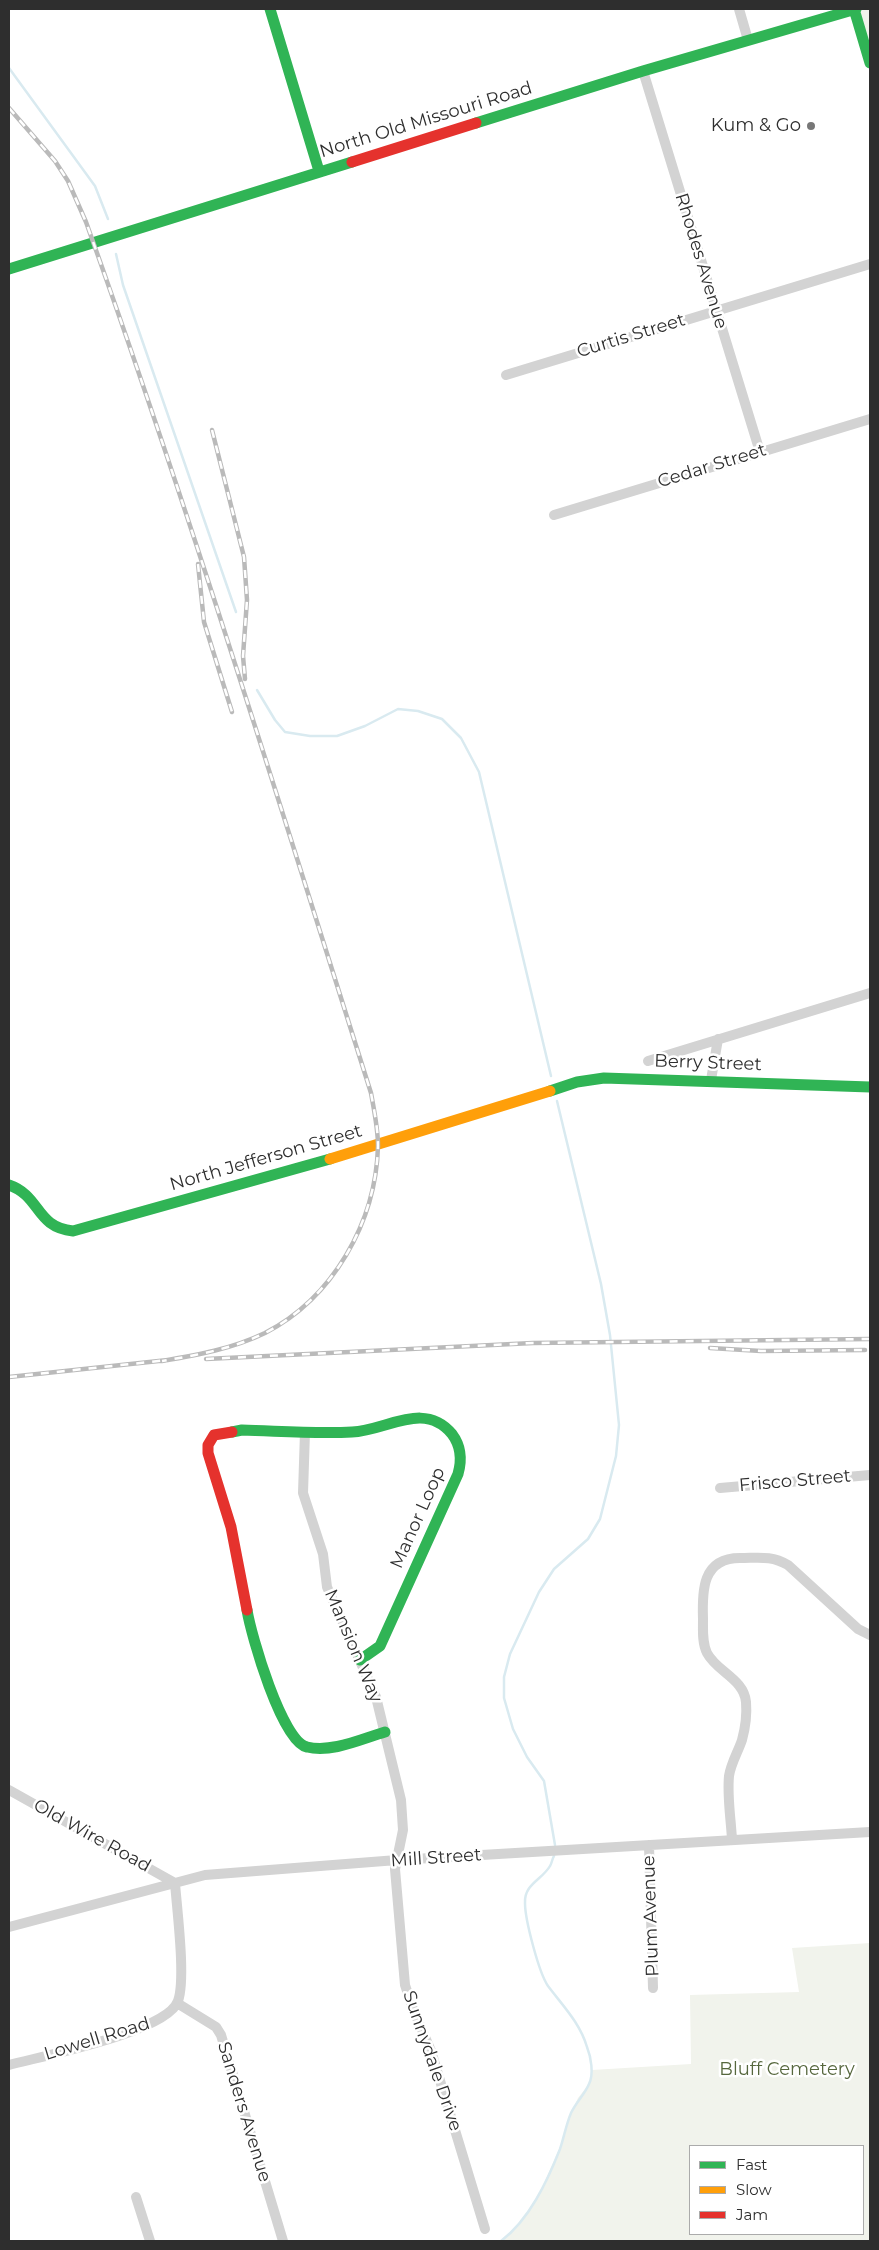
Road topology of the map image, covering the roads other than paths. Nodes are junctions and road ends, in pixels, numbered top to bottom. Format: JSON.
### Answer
{"nodes":[{"id":1,"x":270,"y":9,"type":"edge"},
{"id":2,"x":739,"y":9,"type":"edge"},
{"id":3,"x":855,"y":9,"type":"edge"},
{"id":4,"x":748,"y":40,"type":"junction"},
{"id":5,"x":870,"y":63,"type":"edge"},
{"id":6,"x":643,"y":71,"type":"junction"},
{"id":7,"x":319,"y":171,"type":"junction"},
{"id":8,"x":870,"y":264,"type":"edge"},
{"id":9,"x":9,"y":269,"type":"edge"},
{"id":10,"x":716,"y":310,"type":"junction"},
{"id":11,"x":506,"y":375,"type":"dead end"},
{"id":12,"x":870,"y":419,"type":"edge"},
{"id":13,"x":760,"y":452,"type":"junction"},
{"id":14,"x":554,"y":515,"type":"dead end"},
{"id":15,"x":870,"y":993,"type":"edge"},
{"id":16,"x":718,"y":1039,"type":"junction"},
{"id":17,"x":648,"y":1061,"type":"dead end"},
{"id":18,"x":711,"y":1080,"type":"junction"},
{"id":19,"x":870,"y":1087,"type":"edge"},
{"id":20,"x":547,"y":1091,"type":"joint"},
{"id":21,"x":9,"y":1185,"type":"edge"},
{"id":22,"x":305,"y":1432,"type":"junction"},
{"id":23,"x":870,"y":1475,"type":"edge"},
{"id":24,"x":720,"y":1488,"type":"dead end"},
{"id":25,"x":870,"y":1635,"type":"edge"},
{"id":26,"x":360,"y":1660,"type":"junction"},
{"id":27,"x":385,"y":1732,"type":"junction"},
{"id":28,"x":9,"y":1790,"type":"edge"},
{"id":29,"x":870,"y":1832,"type":"edge"},
{"id":30,"x":732,"y":1840,"type":"junction"},
{"id":31,"x":649,"y":1845,"type":"junction"},
{"id":32,"x":397,"y":1860,"type":"junction"},
{"id":33,"x":175,"y":1883,"type":"junction"},
{"id":34,"x":9,"y":1927,"type":"edge"},
{"id":35,"x":654,"y":1988,"type":"dead end"},
{"id":36,"x":177,"y":2003,"type":"junction"},
{"id":37,"x":9,"y":2064,"type":"edge"},
{"id":38,"x":136,"y":2197,"type":"dead end"},
{"id":39,"x":486,"y":2229,"type":"dead end"},
{"id":40,"x":150,"y":2241,"type":"edge"},
{"id":41,"x":283,"y":2241,"type":"edge"}],
"edges":[{"from":1,"to":7,"type":"street"},
{"from":2,"to":4,"type":"street"},
{"from":3,"to":4,"type":"street","name":"North Old Missouri Road"},
{"from":3,"to":5,"type":"street"},
{"from":4,"to":6,"type":"street","name":"North Old Missouri Road"},
{"from":6,"to":7,"type":"street","name":"North Old Missouri Road"},
{"from":6,"to":10,"type":"street","name":"Rhodes Avenue"},
{"from":7,"to":9,"type":"street","name":"North Old Missouri Road"},
{"from":8,"to":10,"type":"street","name":"Curtis Street"},
{"from":10,"to":11,"type":"street","name":"Curtis Street"},
{"from":10,"to":13,"type":"street","name":"Rhodes Avenue"},
{"from":12,"to":13,"type":"street","name":"Cedar Street"},
{"from":13,"to":14,"type":"street","name":"Cedar Street"},
{"from":15,"to":16,"type":"street"},
{"from":16,"to":17,"type":"street"},
{"from":16,"to":18,"type":"street"},
{"from":18,"to":19,"type":"street","name":"Berry Street"},
{"from":18,"to":20,"type":"street","name":"Berry Street"},
{"from":20,"to":21,"type":"street","name":"North Jefferson Street"},
{"from":22,"to":26,"type":"street","name":"Mansion Way"},
{"from":22,"to":26,"type":"street","name":"Manor Loop"},
{"from":22,"to":27,"type":"street","name":"Manor Loop"},
{"from":23,"to":24,"type":"street","name":"Frisco Street"},
{"from":25,"to":30,"type":"street"},
{"from":26,"to":27,"type":"street","name":"Mansion Way"},
{"from":27,"to":32,"type":"street","name":"Mansion Way"},
{"from":28,"to":33,"type":"street","name":"Old Wire Road"},
{"from":29,"to":30,"type":"street","name":"Mill Street"},
{"from":30,"to":31,"type":"street","name":"Mill Street"},
{"from":31,"to":32,"type":"street","name":"Mill Street"},
{"from":31,"to":35,"type":"street","name":"Plum Avenue"},
{"from":32,"to":33,"type":"street","name":"Mill Street"},
{"from":32,"to":39,"type":"street","name":"Sunnydale Drive"},
{"from":33,"to":34,"type":"street","name":"Mill Street"},
{"from":33,"to":36,"type":"street"},
{"from":36,"to":37,"type":"street","name":"Lowell Road"},
{"from":36,"to":41,"type":"street","name":"Sanders Avenue"},
{"from":38,"to":40,"type":"street"}]}
